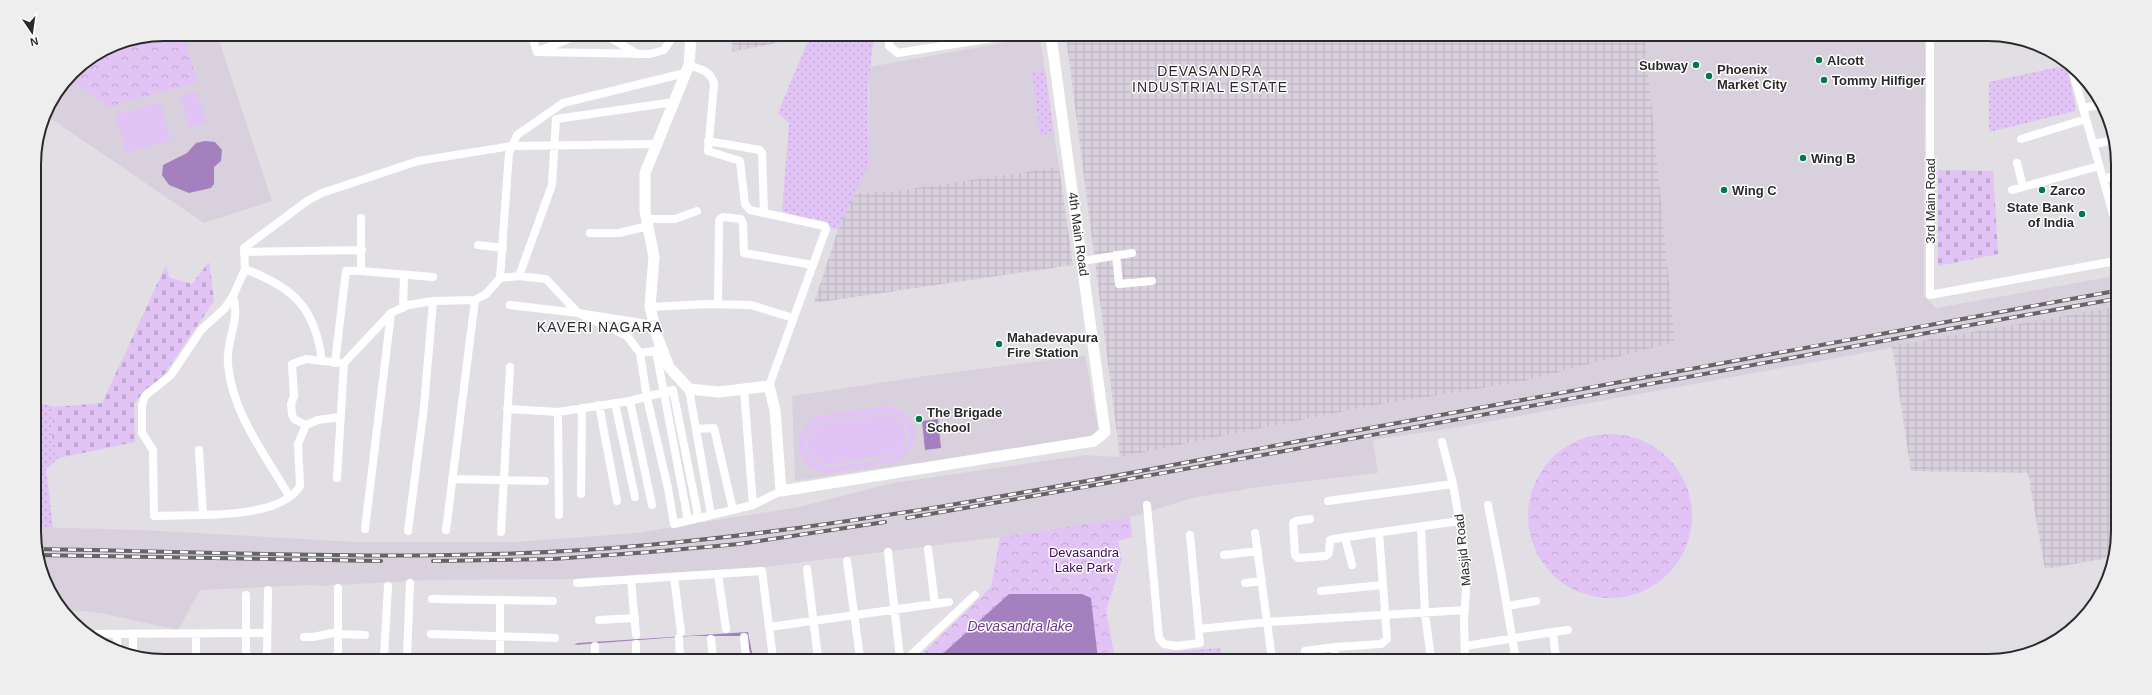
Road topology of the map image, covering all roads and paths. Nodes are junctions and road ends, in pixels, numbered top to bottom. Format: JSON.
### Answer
{"nodes":[{"id":1,"x":534,"y":41,"type":"edge"},
{"id":2,"x":564,"y":41,"type":"edge"},
{"id":3,"x":616,"y":41,"type":"edge"},
{"id":4,"x":670,"y":41,"type":"edge"},
{"id":5,"x":690,"y":41,"type":"edge"},
{"id":6,"x":889,"y":41,"type":"edge"},
{"id":7,"x":974,"y":41,"type":"edge"},
{"id":8,"x":1052,"y":41,"type":"edge"},
{"id":9,"x":1930,"y":41,"type":"edge"},
{"id":10,"x":537,"y":52,"type":"junction"},
{"id":11,"x":638,"y":54,"type":"junction"},
{"id":12,"x":687,"y":69,"type":"junction"},
{"id":13,"x":2077,"y":80,"type":"edge"},
{"id":14,"x":674,"y":102,"type":"junction"},
{"id":15,"x":2096,"y":105,"type":"edge"},
{"id":16,"x":2083,"y":108,"type":"junction"},
{"id":17,"x":2086,"y":119,"type":"junction"},
{"id":18,"x":2021,"y":139,"type":"dead end"},
{"id":19,"x":708,"y":141,"type":"junction"},
{"id":20,"x":2109,"y":141,"type":"edge"},
{"id":21,"x":657,"y":144,"type":"junction"},
{"id":22,"x":2093,"y":144,"type":"junction"},
{"id":23,"x":512,"y":146,"type":"junction"},
{"id":24,"x":554,"y":146,"type":"junction"},
{"id":25,"x":2017,"y":163,"type":"dead end"},
{"id":26,"x":2099,"y":166,"type":"junction"},
{"id":27,"x":2111,"y":177,"type":"edge"},
{"id":28,"x":2103,"y":179,"type":"junction"},
{"id":29,"x":2023,"y":187,"type":"junction"},
{"id":30,"x":2012,"y":190,"type":"dead end"},
{"id":31,"x":2111,"y":195,"type":"edge"},
{"id":32,"x":697,"y":211,"type":"dead end"},
{"id":33,"x":764,"y":213,"type":"junction"},
{"id":34,"x":361,"y":218,"type":"dead end"},
{"id":35,"x":647,"y":223,"type":"junction"},
{"id":36,"x":590,"y":233,"type":"dead end"},
{"id":37,"x":478,"y":245,"type":"dead end"},
{"id":38,"x":503,"y":248,"type":"junction"},
{"id":39,"x":362,"y":250,"type":"junction"},
{"id":40,"x":244,"y":252,"type":"junction"},
{"id":41,"x":1132,"y":253,"type":"dead end"},
{"id":42,"x":1116,"y":255,"type":"junction"},
{"id":43,"x":1083,"y":261,"type":"junction"},
{"id":44,"x":2111,"y":262,"type":"edge"},
{"id":45,"x":813,"y":265,"type":"junction"},
{"id":46,"x":244,"y":270,"type":"junction"},
{"id":47,"x":362,"y":271,"type":"junction"},
{"id":48,"x":404,"y":275,"type":"junction"},
{"id":49,"x":519,"y":276,"type":"junction"},
{"id":50,"x":433,"y":277,"type":"dead end"},
{"id":51,"x":500,"y":278,"type":"junction"},
{"id":52,"x":1152,"y":281,"type":"dead end"},
{"id":53,"x":234,"y":296,"type":"junction"},
{"id":54,"x":475,"y":300,"type":"junction"},
{"id":55,"x":433,"y":301,"type":"junction"},
{"id":56,"x":718,"y":304,"type":"junction"},
{"id":57,"x":510,"y":305,"type":"dead end"},
{"id":58,"x":650,"y":307,"type":"junction"},
{"id":59,"x":403,"y":308,"type":"junction"},
{"id":60,"x":391,"y":313,"type":"junction"},
{"id":61,"x":578,"y":313,"type":"junction"},
{"id":62,"x":792,"y":318,"type":"junction"},
{"id":63,"x":654,"y":325,"type":"junction"},
{"id":64,"x":658,"y":348,"type":"junction"},
{"id":65,"x":640,"y":352,"type":"junction"},
{"id":66,"x":322,"y":361,"type":"junction"},
{"id":67,"x":335,"y":363,"type":"junction"},
{"id":68,"x":344,"y":363,"type":"junction"},
{"id":69,"x":510,"y":367,"type":"dead end"},
{"id":70,"x":769,"y":386,"type":"junction"},
{"id":71,"x":689,"y":389,"type":"junction"},
{"id":72,"x":744,"y":390,"type":"junction"},
{"id":73,"x":663,"y":392,"type":"junction"},
{"id":74,"x":647,"y":398,"type":"junction"},
{"id":75,"x":630,"y":401,"type":"junction"},
{"id":76,"x":615,"y":403,"type":"junction"},
{"id":77,"x":599,"y":405,"type":"junction"},
{"id":78,"x":582,"y":408,"type":"junction"},
{"id":79,"x":507,"y":409,"type":"junction"},
{"id":80,"x":558,"y":412,"type":"junction"},
{"id":81,"x":340,"y":417,"type":"junction"},
{"id":82,"x":306,"y":425,"type":"junction"},
{"id":83,"x":696,"y":429,"type":"junction"},
{"id":84,"x":1442,"y":442,"type":"dead end"},
{"id":85,"x":199,"y":450,"type":"dead end"},
{"id":86,"x":337,"y":478,"type":"dead end"},
{"id":87,"x":452,"y":479,"type":"junction"},
{"id":88,"x":503,"y":481,"type":"junction"},
{"id":89,"x":545,"y":481,"type":"dead end"},
{"id":90,"x":1453,"y":484,"type":"junction"},
{"id":91,"x":692,"y":485,"type":"junction"},
{"id":92,"x":681,"y":486,"type":"junction"},
{"id":93,"x":668,"y":488,"type":"junction"},
{"id":94,"x":782,"y":491,"type":"junction"},
{"id":95,"x":581,"y":494,"type":"dead end"},
{"id":96,"x":289,"y":496,"type":"junction"},
{"id":97,"x":635,"y":497,"type":"dead end"},
{"id":98,"x":617,"y":501,"type":"dead end"},
{"id":99,"x":1328,"y":501,"type":"dead end"},
{"id":100,"x":652,"y":505,"type":"dead end"},
{"id":101,"x":753,"y":505,"type":"junction"},
{"id":102,"x":1147,"y":505,"type":"dead end"},
{"id":103,"x":1488,"y":505,"type":"dead end"},
{"id":104,"x":733,"y":510,"type":"junction"},
{"id":105,"x":203,"y":514,"type":"junction"},
{"id":106,"x":560,"y":515,"type":"dead end"},
{"id":107,"x":711,"y":515,"type":"junction"},
{"id":108,"x":697,"y":518,"type":"junction"},
{"id":109,"x":1310,"y":519,"type":"dead end"},
{"id":110,"x":688,"y":520,"type":"junction"},
{"id":111,"x":1459,"y":521,"type":"junction"},
{"id":112,"x":1421,"y":527,"type":"junction"},
{"id":113,"x":365,"y":529,"type":"dead end"},
{"id":114,"x":446,"y":530,"type":"dead end"},
{"id":115,"x":408,"y":531,"type":"dead end"},
{"id":116,"x":501,"y":532,"type":"dead end"},
{"id":117,"x":1255,"y":533,"type":"dead end"},
{"id":118,"x":1379,"y":533,"type":"junction"},
{"id":119,"x":1190,"y":535,"type":"dead end"},
{"id":120,"x":1345,"y":537,"type":"junction"},
{"id":121,"x":928,"y":549,"type":"dead end"},
{"id":122,"x":1258,"y":551,"type":"junction"},
{"id":123,"x":888,"y":552,"type":"dead end"},
{"id":124,"x":1224,"y":555,"type":"dead end"},
{"id":125,"x":847,"y":562,"type":"dead end"},
{"id":126,"x":1352,"y":565,"type":"dead end"},
{"id":127,"x":807,"y":569,"type":"dead end"},
{"id":128,"x":718,"y":574,"type":"junction"},
{"id":129,"x":674,"y":577,"type":"junction"},
{"id":130,"x":631,"y":580,"type":"junction"},
{"id":131,"x":1262,"y":581,"type":"junction"},
{"id":132,"x":410,"y":583,"type":"dead end"},
{"id":133,"x":577,"y":583,"type":"dead end"},
{"id":134,"x":1245,"y":583,"type":"dead end"},
{"id":135,"x":1383,"y":585,"type":"junction"},
{"id":136,"x":388,"y":586,"type":"dead end"},
{"id":137,"x":338,"y":588,"type":"dead end"},
{"id":138,"x":268,"y":590,"type":"dead end"},
{"id":139,"x":1321,"y":591,"type":"dead end"},
{"id":140,"x":246,"y":595,"type":"dead end"},
{"id":141,"x":975,"y":595,"type":"dead end"},
{"id":142,"x":432,"y":599,"type":"dead end"},
{"id":143,"x":500,"y":600,"type":"junction"},
{"id":144,"x":553,"y":601,"type":"dead end"},
{"id":145,"x":1536,"y":601,"type":"dead end"},
{"id":146,"x":949,"y":602,"type":"dead end"},
{"id":147,"x":936,"y":604,"type":"junction"},
{"id":148,"x":1507,"y":606,"type":"junction"},
{"id":149,"x":895,"y":610,"type":"junction"},
{"id":150,"x":1465,"y":610,"type":"junction"},
{"id":151,"x":1425,"y":614,"type":"junction"},
{"id":152,"x":854,"y":615,"type":"junction"},
{"id":153,"x":1385,"y":615,"type":"junction"},
{"id":154,"x":635,"y":618,"type":"junction"},
{"id":155,"x":599,"y":620,"type":"dead end"},
{"id":156,"x":813,"y":621,"type":"junction"},
{"id":157,"x":1268,"y":622,"type":"junction"},
{"id":158,"x":770,"y":627,"type":"junction"},
{"id":159,"x":726,"y":629,"type":"dead end"},
{"id":160,"x":1199,"y":629,"type":"junction"},
{"id":161,"x":1568,"y":630,"type":"dead end"},
{"id":162,"x":1553,"y":632,"type":"junction"},
{"id":163,"x":267,"y":633,"type":"junction"},
{"id":164,"x":338,"y":633,"type":"junction"},
{"id":165,"x":97,"y":634,"type":"edge"},
{"id":166,"x":196,"y":634,"type":"junction"},
{"id":167,"x":246,"y":634,"type":"junction"},
{"id":168,"x":431,"y":634,"type":"dead end"},
{"id":169,"x":117,"y":635,"type":"junction"},
{"id":170,"x":133,"y":635,"type":"junction"},
{"id":171,"x":365,"y":635,"type":"dead end"},
{"id":172,"x":500,"y":636,"type":"junction"},
{"id":173,"x":304,"y":637,"type":"dead end"},
{"id":174,"x":744,"y":637,"type":"dead end"},
{"id":175,"x":555,"y":638,"type":"dead end"},
{"id":176,"x":1513,"y":638,"type":"junction"},
{"id":177,"x":711,"y":639,"type":"dead end"},
{"id":178,"x":117,"y":645,"type":"edge"},
{"id":179,"x":595,"y":646,"type":"dead end"},
{"id":180,"x":1465,"y":646,"type":"junction"},
{"id":181,"x":1335,"y":647,"type":"junction"},
{"id":182,"x":133,"y":650,"type":"edge"},
{"id":183,"x":196,"y":654,"type":"edge"},
{"id":184,"x":246,"y":654,"type":"edge"},
{"id":185,"x":267,"y":654,"type":"edge"},
{"id":186,"x":338,"y":654,"type":"edge"},
{"id":187,"x":384,"y":654,"type":"edge"},
{"id":188,"x":407,"y":654,"type":"edge"},
{"id":189,"x":500,"y":654,"type":"edge"},
{"id":190,"x":595,"y":654,"type":"edge"},
{"id":191,"x":636,"y":654,"type":"edge"},
{"id":192,"x":680,"y":654,"type":"edge"},
{"id":193,"x":713,"y":654,"type":"edge"},
{"id":194,"x":746,"y":654,"type":"edge"},
{"id":195,"x":773,"y":654,"type":"edge"},
{"id":196,"x":817,"y":654,"type":"edge"},
{"id":197,"x":859,"y":654,"type":"edge"},
{"id":198,"x":900,"y":654,"type":"edge"},
{"id":199,"x":912,"y":654,"type":"edge"},
{"id":200,"x":1271,"y":654,"type":"edge"},
{"id":201,"x":1305,"y":654,"type":"edge"},
{"id":202,"x":1335,"y":654,"type":"edge"},
{"id":203,"x":1429,"y":654,"type":"edge"},
{"id":204,"x":1465,"y":654,"type":"edge"},
{"id":205,"x":1515,"y":654,"type":"edge"},
{"id":206,"x":1556,"y":654,"type":"edge"}],
"edges":[{"from":1,"to":10,"type":"street"},
{"from":2,"to":10,"type":"street"},
{"from":3,"to":11,"type":"street"},
{"from":4,"to":11,"type":"street"},
{"from":5,"to":12,"type":"street"},
{"from":6,"to":7,"type":"street"},
{"from":8,"to":43,"type":"street","name":"4th Main Road"},
{"from":9,"to":44,"type":"street","name":"3rd Main Road"},
{"from":10,"to":11,"type":"street"},
{"from":12,"to":14,"type":"street"},
{"from":12,"to":19,"type":"street"},
{"from":12,"to":23,"type":"street"},
{"from":13,"to":16,"type":"street"},
{"from":14,"to":21,"type":"street"},
{"from":14,"to":24,"type":"street"},
{"from":15,"to":16,"type":"street"},
{"from":16,"to":17,"type":"street"},
{"from":17,"to":18,"type":"street"},
{"from":17,"to":22,"type":"street"},
{"from":19,"to":33,"type":"street"},
{"from":19,"to":33,"type":"street"},
{"from":20,"to":22,"type":"street"},
{"from":21,"to":24,"type":"street"},
{"from":21,"to":35,"type":"street"},
{"from":22,"to":26,"type":"street"},
{"from":23,"to":24,"type":"street"},
{"from":23,"to":38,"type":"street"},
{"from":23,"to":40,"type":"street"},
{"from":24,"to":49,"type":"street"},
{"from":25,"to":29,"type":"street"},
{"from":26,"to":28,"type":"street"},
{"from":26,"to":29,"type":"street"},
{"from":27,"to":28,"type":"street"},
{"from":28,"to":31,"type":"street"},
{"from":29,"to":30,"type":"street"},
{"from":32,"to":35,"type":"street"},
{"from":33,"to":45,"type":"street"},
{"from":34,"to":39,"type":"street"},
{"from":35,"to":36,"type":"street"},
{"from":35,"to":58,"type":"street"},
{"from":37,"to":38,"type":"street"},
{"from":38,"to":51,"type":"street"},
{"from":39,"to":40,"type":"street"},
{"from":39,"to":47,"type":"street"},
{"from":40,"to":46,"type":"street"},
{"from":41,"to":42,"type":"street"},
{"from":42,"to":43,"type":"street"},
{"from":42,"to":52,"type":"street"},
{"from":43,"to":94,"type":"street","name":"4th Main Road"},
{"from":45,"to":56,"type":"street"},
{"from":45,"to":62,"type":"street"},
{"from":46,"to":53,"type":"street"},
{"from":46,"to":66,"type":"street"},
{"from":47,"to":48,"type":"street"},
{"from":47,"to":67,"type":"street"},
{"from":48,"to":50,"type":"street"},
{"from":48,"to":59,"type":"street"},
{"from":49,"to":51,"type":"street"},
{"from":49,"to":61,"type":"street"},
{"from":51,"to":54,"type":"street"},
{"from":53,"to":96,"type":"street"},
{"from":53,"to":105,"type":"street"},
{"from":54,"to":55,"type":"street"},
{"from":54,"to":87,"type":"street"},
{"from":55,"to":59,"type":"street"},
{"from":55,"to":115,"type":"street"},
{"from":56,"to":58,"type":"street"},
{"from":56,"to":62,"type":"street"},
{"from":57,"to":61,"type":"street"},
{"from":58,"to":63,"type":"street"},
{"from":59,"to":60,"type":"street"},
{"from":60,"to":68,"type":"street"},
{"from":60,"to":113,"type":"street"},
{"from":61,"to":63,"type":"street"},
{"from":61,"to":65,"type":"street"},
{"from":62,"to":70,"type":"street"},
{"from":63,"to":64,"type":"street"},
{"from":64,"to":65,"type":"street"},
{"from":64,"to":71,"type":"street"},
{"from":64,"to":73,"type":"street"},
{"from":65,"to":74,"type":"street"},
{"from":66,"to":67,"type":"street"},
{"from":66,"to":82,"type":"street"},
{"from":67,"to":68,"type":"street"},
{"from":68,"to":81,"type":"street"},
{"from":69,"to":79,"type":"street"},
{"from":70,"to":72,"type":"street"},
{"from":70,"to":94,"type":"street"},
{"from":71,"to":72,"type":"street"},
{"from":71,"to":83,"type":"street"},
{"from":72,"to":101,"type":"street"},
{"from":73,"to":74,"type":"street"},
{"from":73,"to":91,"type":"street"},
{"from":73,"to":92,"type":"street"},
{"from":74,"to":75,"type":"street"},
{"from":74,"to":93,"type":"street"},
{"from":75,"to":76,"type":"street"},
{"from":75,"to":100,"type":"street"},
{"from":76,"to":77,"type":"street"},
{"from":76,"to":97,"type":"street"},
{"from":77,"to":78,"type":"street"},
{"from":77,"to":98,"type":"street"},
{"from":78,"to":80,"type":"street"},
{"from":78,"to":95,"type":"street"},
{"from":79,"to":80,"type":"street"},
{"from":79,"to":88,"type":"street"},
{"from":80,"to":106,"type":"street"},
{"from":81,"to":82,"type":"street"},
{"from":81,"to":86,"type":"street"},
{"from":82,"to":96,"type":"street"},
{"from":83,"to":104,"type":"street"},
{"from":83,"to":107,"type":"street"},
{"from":84,"to":90,"type":"street","name":"Masjid Road"},
{"from":85,"to":105,"type":"street"},
{"from":87,"to":88,"type":"street"},
{"from":87,"to":114,"type":"street"},
{"from":88,"to":89,"type":"street"},
{"from":88,"to":116,"type":"street"},
{"from":90,"to":99,"type":"street"},
{"from":90,"to":111,"type":"street","name":"Masjid Road"},
{"from":91,"to":92,"type":"street"},
{"from":91,"to":108,"type":"street"},
{"from":92,"to":93,"type":"street"},
{"from":92,"to":110,"type":"street"},
{"from":93,"to":110,"type":"street"},
{"from":94,"to":101,"type":"street"},
{"from":96,"to":105,"type":"street"},
{"from":101,"to":104,"type":"street"},
{"from":102,"to":160,"type":"street"},
{"from":103,"to":148,"type":"street"},
{"from":104,"to":107,"type":"street"},
{"from":107,"to":108,"type":"street"},
{"from":108,"to":110,"type":"street"},
{"from":109,"to":120,"type":"street"},
{"from":111,"to":112,"type":"street"},
{"from":111,"to":150,"type":"street","name":"Masjid Road"},
{"from":112,"to":118,"type":"street"},
{"from":112,"to":151,"type":"street"},
{"from":117,"to":122,"type":"street"},
{"from":118,"to":120,"type":"street"},
{"from":118,"to":135,"type":"street"},
{"from":119,"to":160,"type":"street"},
{"from":120,"to":126,"type":"street"},
{"from":121,"to":147,"type":"street"},
{"from":122,"to":124,"type":"street"},
{"from":122,"to":131,"type":"street"},
{"from":123,"to":149,"type":"street"},
{"from":125,"to":152,"type":"street"},
{"from":127,"to":156,"type":"street"},
{"from":128,"to":129,"type":"street"},
{"from":128,"to":158,"type":"street"},
{"from":128,"to":159,"type":"street"},
{"from":129,"to":130,"type":"street"},
{"from":129,"to":192,"type":"street"},
{"from":130,"to":133,"type":"street"},
{"from":130,"to":154,"type":"street"},
{"from":131,"to":134,"type":"street"},
{"from":131,"to":157,"type":"street"},
{"from":132,"to":188,"type":"street"},
{"from":135,"to":139,"type":"street"},
{"from":135,"to":153,"type":"street"},
{"from":136,"to":187,"type":"street"},
{"from":137,"to":164,"type":"street"},
{"from":138,"to":163,"type":"street"},
{"from":140,"to":167,"type":"street"},
{"from":141,"to":199,"type":"street"},
{"from":142,"to":143,"type":"street"},
{"from":143,"to":144,"type":"street"},
{"from":143,"to":172,"type":"street"},
{"from":145,"to":148,"type":"street"},
{"from":146,"to":147,"type":"street"},
{"from":147,"to":149,"type":"street"},
{"from":148,"to":176,"type":"street"},
{"from":149,"to":152,"type":"street"},
{"from":149,"to":198,"type":"street"},
{"from":150,"to":151,"type":"street"},
{"from":150,"to":180,"type":"street","name":"Masjid Road"},
{"from":151,"to":153,"type":"street"},
{"from":151,"to":203,"type":"street"},
{"from":152,"to":156,"type":"street"},
{"from":152,"to":197,"type":"street"},
{"from":153,"to":157,"type":"street"},
{"from":153,"to":181,"type":"street"},
{"from":154,"to":155,"type":"street"},
{"from":154,"to":191,"type":"street"},
{"from":156,"to":158,"type":"street"},
{"from":156,"to":196,"type":"street"},
{"from":157,"to":160,"type":"street"},
{"from":157,"to":200,"type":"street"},
{"from":158,"to":195,"type":"street"},
{"from":161,"to":162,"type":"street"},
{"from":162,"to":176,"type":"street"},
{"from":162,"to":206,"type":"street"},
{"from":163,"to":167,"type":"street"},
{"from":163,"to":185,"type":"street"},
{"from":164,"to":171,"type":"street"},
{"from":164,"to":173,"type":"street"},
{"from":164,"to":186,"type":"street"},
{"from":165,"to":169,"type":"street"},
{"from":166,"to":167,"type":"street"},
{"from":166,"to":170,"type":"street"},
{"from":166,"to":183,"type":"street"},
{"from":167,"to":184,"type":"street"},
{"from":168,"to":172,"type":"street"},
{"from":169,"to":170,"type":"street"},
{"from":169,"to":178,"type":"street"},
{"from":170,"to":182,"type":"street"},
{"from":172,"to":175,"type":"street"},
{"from":172,"to":189,"type":"street"},
{"from":174,"to":194,"type":"street"},
{"from":176,"to":180,"type":"street"},
{"from":176,"to":205,"type":"street"},
{"from":177,"to":193,"type":"street"},
{"from":179,"to":190,"type":"street"},
{"from":180,"to":204,"type":"street","name":"Masjid Road"},
{"from":181,"to":201,"type":"street"},
{"from":181,"to":202,"type":"street"}]}
